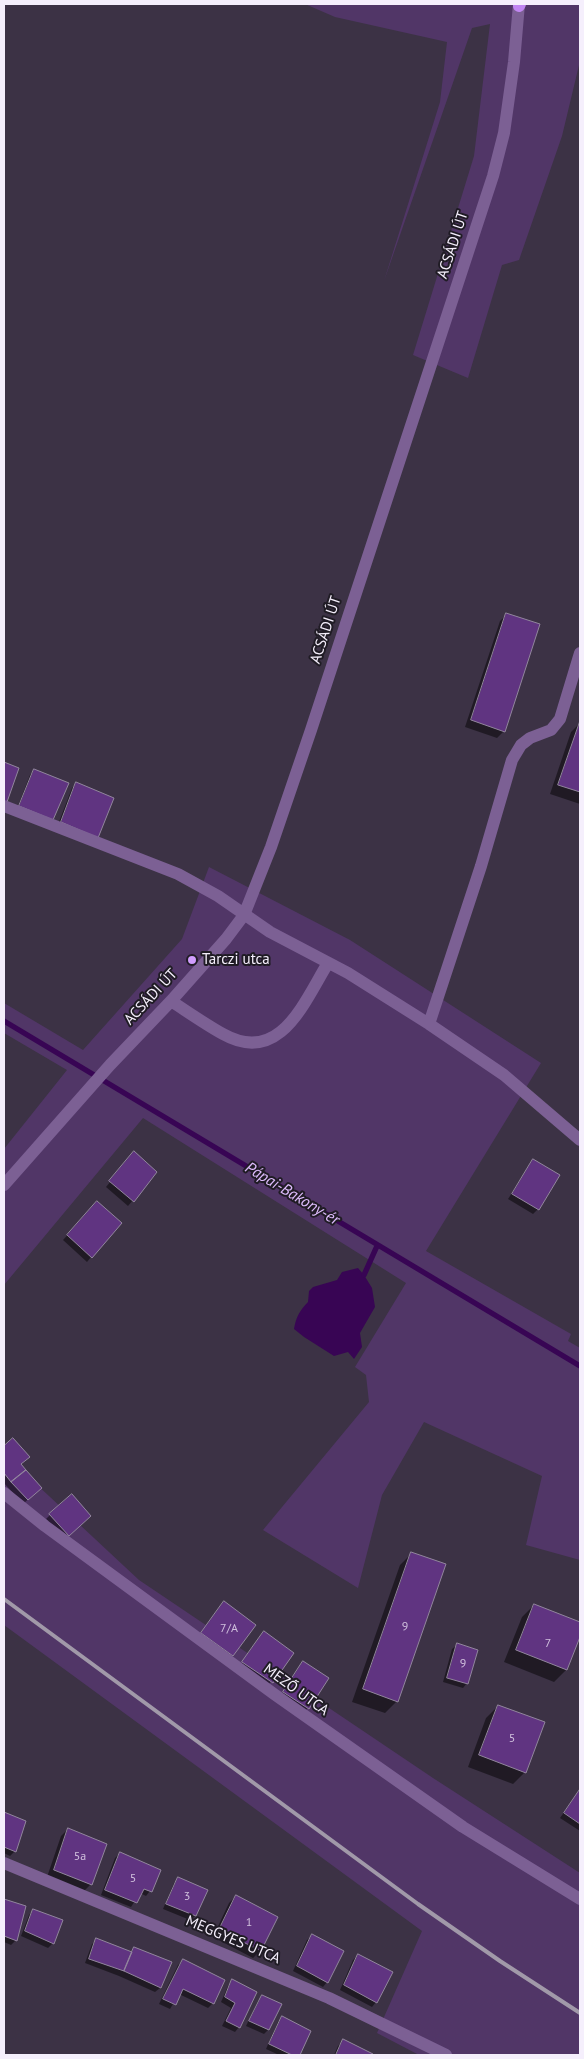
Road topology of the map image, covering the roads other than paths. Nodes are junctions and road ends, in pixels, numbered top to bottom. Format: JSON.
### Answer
{"nodes":[{"id":1,"x":519,"y":5,"type":"edge"},
{"id":2,"x":580,"y":653,"type":"edge"},
{"id":3,"x":4,"y":806,"type":"edge"},
{"id":4,"x":244,"y":915,"type":"junction"},
{"id":5,"x":328,"y":963,"type":"junction"},
{"id":6,"x":171,"y":1001,"type":"junction"},
{"id":7,"x":429,"y":1024,"type":"junction"},
{"id":8,"x":580,"y":1140,"type":"edge"},
{"id":9,"x":4,"y":1185,"type":"edge"},
{"id":10,"x":4,"y":1493,"type":"edge"},
{"id":11,"x":4,"y":1863,"type":"edge"},
{"id":12,"x":580,"y":1899,"type":"edge"},
{"id":13,"x":446,"y":2055,"type":"edge"}],
"edges":[{"from":1,"to":4,"type":"street","name":"ACSÁDI ÚT"},
{"from":2,"to":7,"type":"street"},
{"from":3,"to":4,"type":"street"},
{"from":4,"to":5,"type":"street"},
{"from":4,"to":6,"type":"street","name":"ACSÁDI ÚT"},
{"from":5,"to":6,"type":"street"},
{"from":5,"to":7,"type":"street"},
{"from":6,"to":9,"type":"street","name":"ACSÁDI ÚT"},
{"from":7,"to":8,"type":"street"},
{"from":10,"to":12,"type":"street","name":"MEZŐ UTCA"},
{"from":11,"to":13,"type":"street","name":"MEGGYES UTCA"}]}
